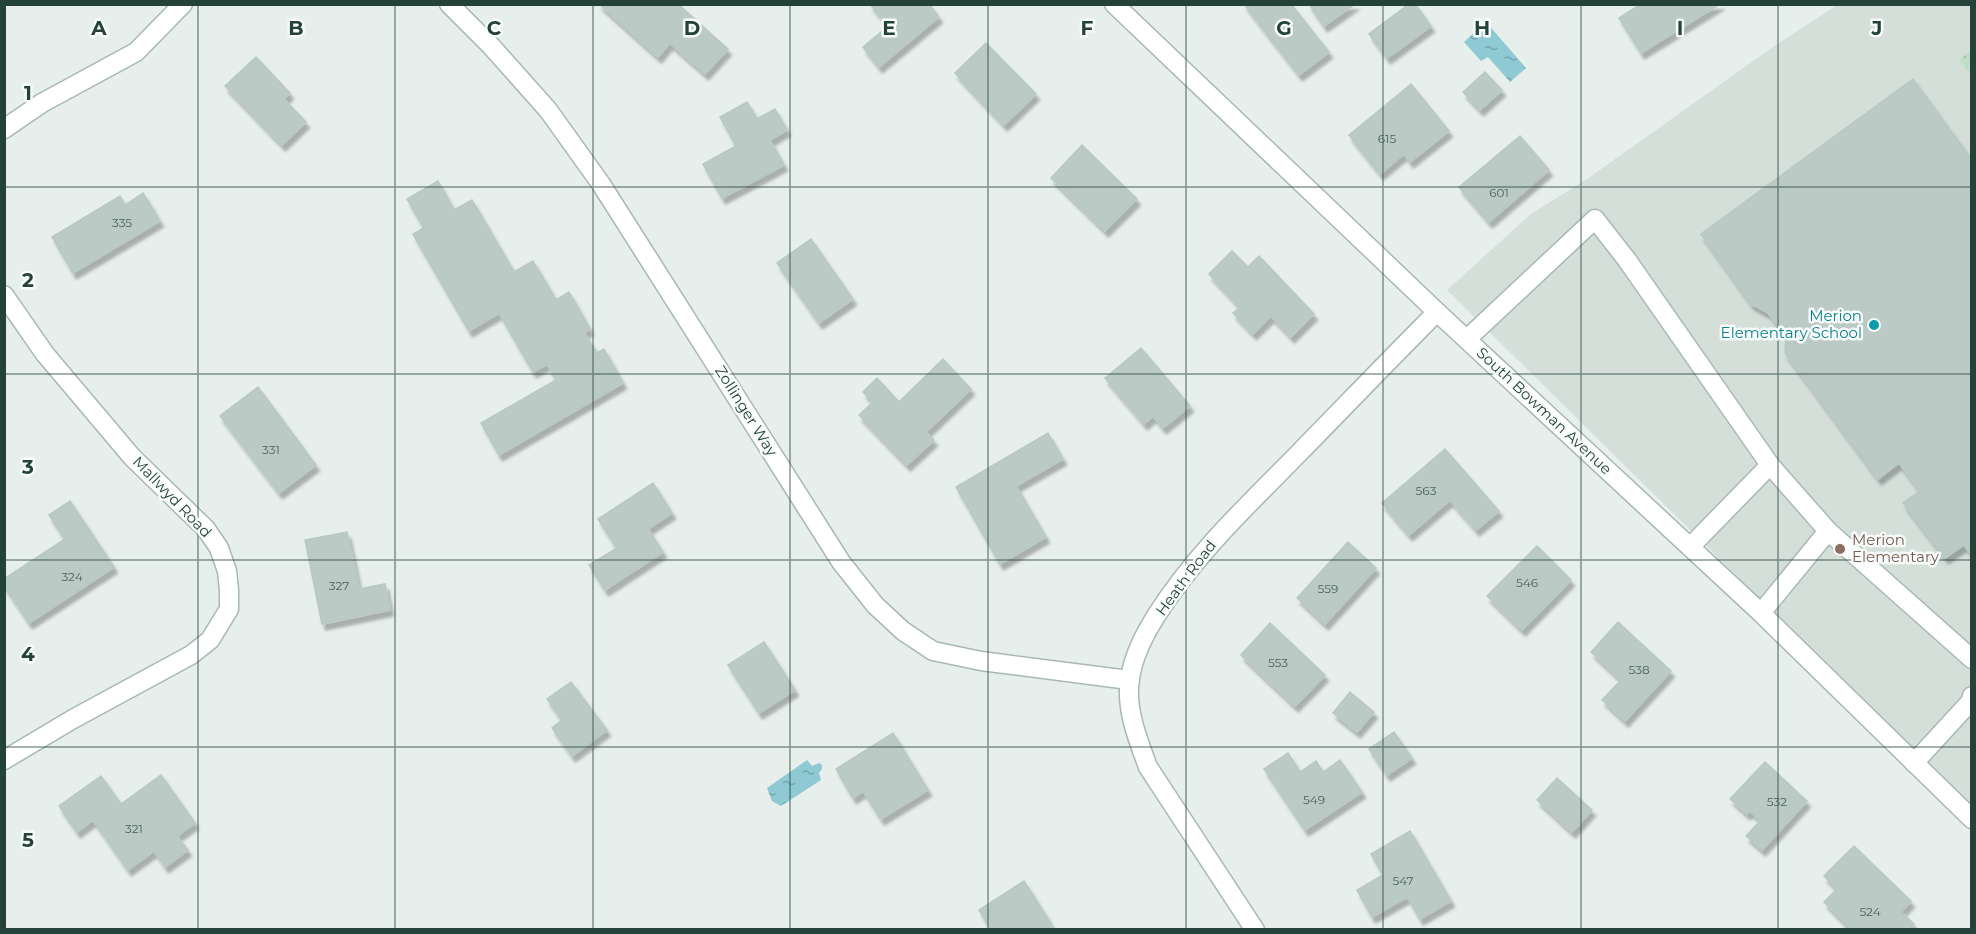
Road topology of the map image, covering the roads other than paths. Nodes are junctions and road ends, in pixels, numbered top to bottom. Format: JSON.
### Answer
{"nodes":[{"id":1,"x":183,"y":4,"type":"edge"},
{"id":2,"x":449,"y":4,"type":"edge"},
{"id":3,"x":1122,"y":7,"type":"edge"},
{"id":4,"x":4,"y":129,"type":"edge"},
{"id":5,"x":4,"y":294,"type":"edge"},
{"id":6,"x":1437,"y":312,"type":"junction"},
{"id":7,"x":1467,"y":339,"type":"junction"},
{"id":8,"x":1770,"y":465,"type":"junction"},
{"id":9,"x":1828,"y":531,"type":"junction"},
{"id":10,"x":1690,"y":547,"type":"junction"},
{"id":11,"x":1761,"y":613,"type":"junction"},
{"id":12,"x":1971,"y":659,"type":"edge"},
{"id":13,"x":1129,"y":680,"type":"junction"},
{"id":14,"x":1971,"y":696,"type":"edge"},
{"id":15,"x":4,"y":760,"type":"edge"},
{"id":16,"x":1914,"y":764,"type":"junction"},
{"id":17,"x":1971,"y":819,"type":"edge"},
{"id":18,"x":1255,"y":930,"type":"edge"}],
"edges":[{"from":1,"to":4,"type":"street"},
{"from":2,"to":13,"type":"street","name":"Zollinger Way"},
{"from":3,"to":6,"type":"street","name":"South Bowman Avenue"},
{"from":5,"to":15,"type":"street","name":"Mallwyd Road"},
{"from":6,"to":7,"type":"street","name":"South Bowman Avenue"},
{"from":6,"to":13,"type":"street","name":"Heath Road"},
{"from":7,"to":8,"type":"street"},
{"from":7,"to":10,"type":"street","name":"South Bowman Avenue"},
{"from":8,"to":9,"type":"street"},
{"from":8,"to":10,"type":"street"},
{"from":9,"to":11,"type":"street"},
{"from":9,"to":12,"type":"street"},
{"from":10,"to":11,"type":"street","name":"South Bowman Avenue"},
{"from":11,"to":16,"type":"street","name":"South Bowman Avenue"},
{"from":13,"to":18,"type":"street","name":"Heath Road"},
{"from":14,"to":16,"type":"street"},
{"from":16,"to":17,"type":"street","name":"South Bowman Avenue"}]}
